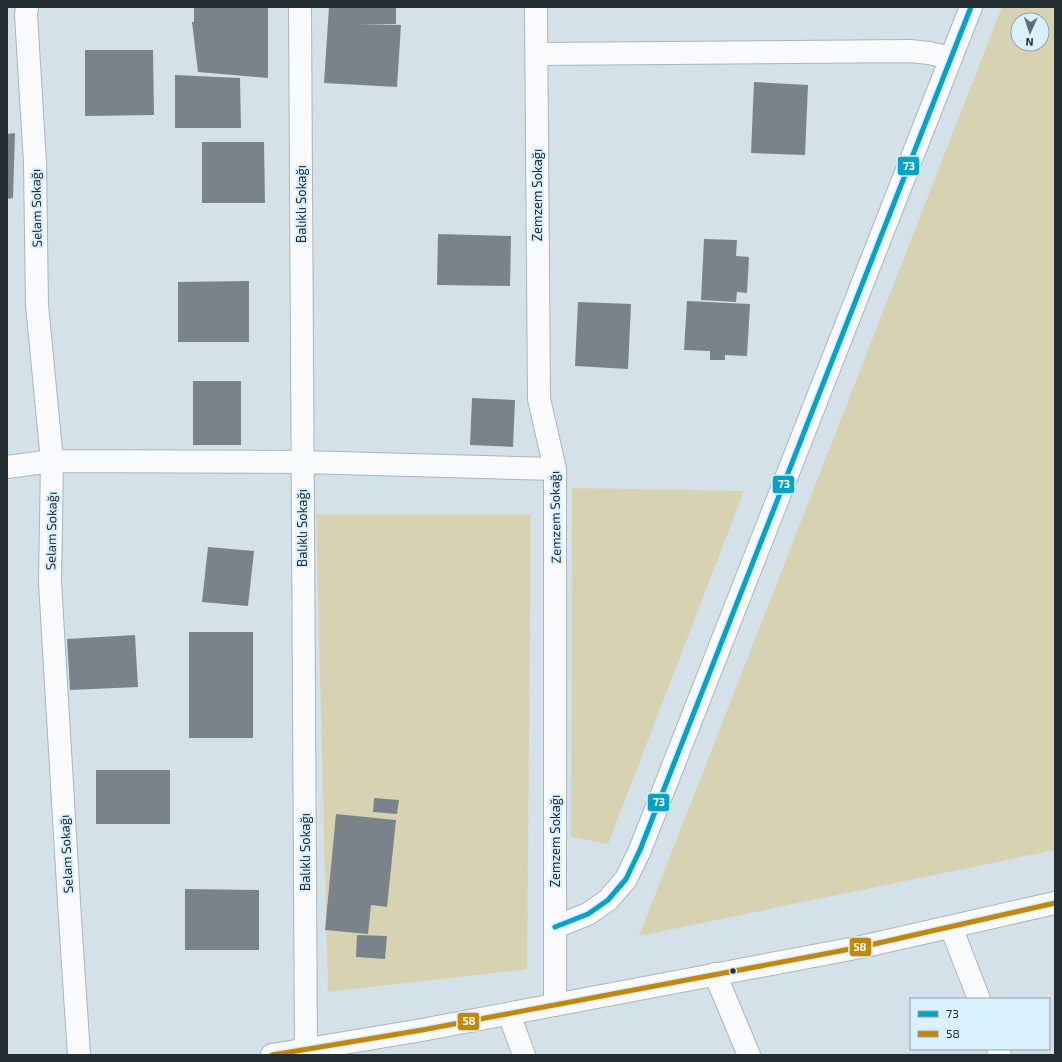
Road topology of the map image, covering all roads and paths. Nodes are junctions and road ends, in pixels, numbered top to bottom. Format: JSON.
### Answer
{"nodes":[{"id":1,"x":27,"y":7,"type":"edge"},
{"id":2,"x":300,"y":7,"type":"edge"},
{"id":3,"x":536,"y":7,"type":"edge"},
{"id":4,"x":971,"y":7,"type":"edge"},
{"id":5,"x":537,"y":54,"type":"junction"},
{"id":6,"x":951,"y":58,"type":"junction"},
{"id":7,"x":52,"y":461,"type":"junction"},
{"id":8,"x":302,"y":462,"type":"junction"},
{"id":9,"x":7,"y":467,"type":"edge"},
{"id":10,"x":555,"y":469,"type":"junction"},
{"id":11,"x":1055,"y":903,"type":"edge"},
{"id":12,"x":555,"y":927,"type":"junction"},
{"id":13,"x":951,"y":927,"type":"junction"},
{"id":14,"x":715,"y":974,"type":"junction"},
{"id":15,"x":979,"y":998,"type":"edge"},
{"id":16,"x":555,"y":1005,"type":"junction"},
{"id":17,"x":509,"y":1014,"type":"junction"},
{"id":18,"x":306,"y":1049,"type":"junction"},
{"id":19,"x":80,"y":1055,"type":"edge"},
{"id":20,"x":272,"y":1055,"type":"edge"},
{"id":21,"x":524,"y":1055,"type":"edge"},
{"id":22,"x":749,"y":1055,"type":"edge"}],
"edges":[{"from":1,"to":7,"type":"street","name":"Selam Sokağı"},
{"from":2,"to":8,"type":"street","name":"Balıklı Sokağı"},
{"from":3,"to":5,"type":"street","name":"Zemzem Sokağı"},
{"from":4,"to":6,"type":"street"},
{"from":5,"to":6,"type":"street"},
{"from":5,"to":10,"type":"street","name":"Zemzem Sokağı"},
{"from":6,"to":12,"type":"street"},
{"from":7,"to":8,"type":"street"},
{"from":7,"to":9,"type":"street"},
{"from":7,"to":19,"type":"street","name":"Selam Sokağı"},
{"from":8,"to":10,"type":"street"},
{"from":8,"to":18,"type":"street","name":"Balıklı Sokağı"},
{"from":10,"to":12,"type":"street","name":"Zemzem Sokağı"},
{"from":11,"to":13,"type":"street"},
{"from":12,"to":16,"type":"street","name":"Zemzem Sokağı"},
{"from":13,"to":14,"type":"street"},
{"from":13,"to":15,"type":"street"},
{"from":14,"to":16,"type":"street"},
{"from":14,"to":22,"type":"street"},
{"from":16,"to":17,"type":"street"},
{"from":17,"to":18,"type":"street"},
{"from":17,"to":21,"type":"street"},
{"from":18,"to":20,"type":"street"}]}
